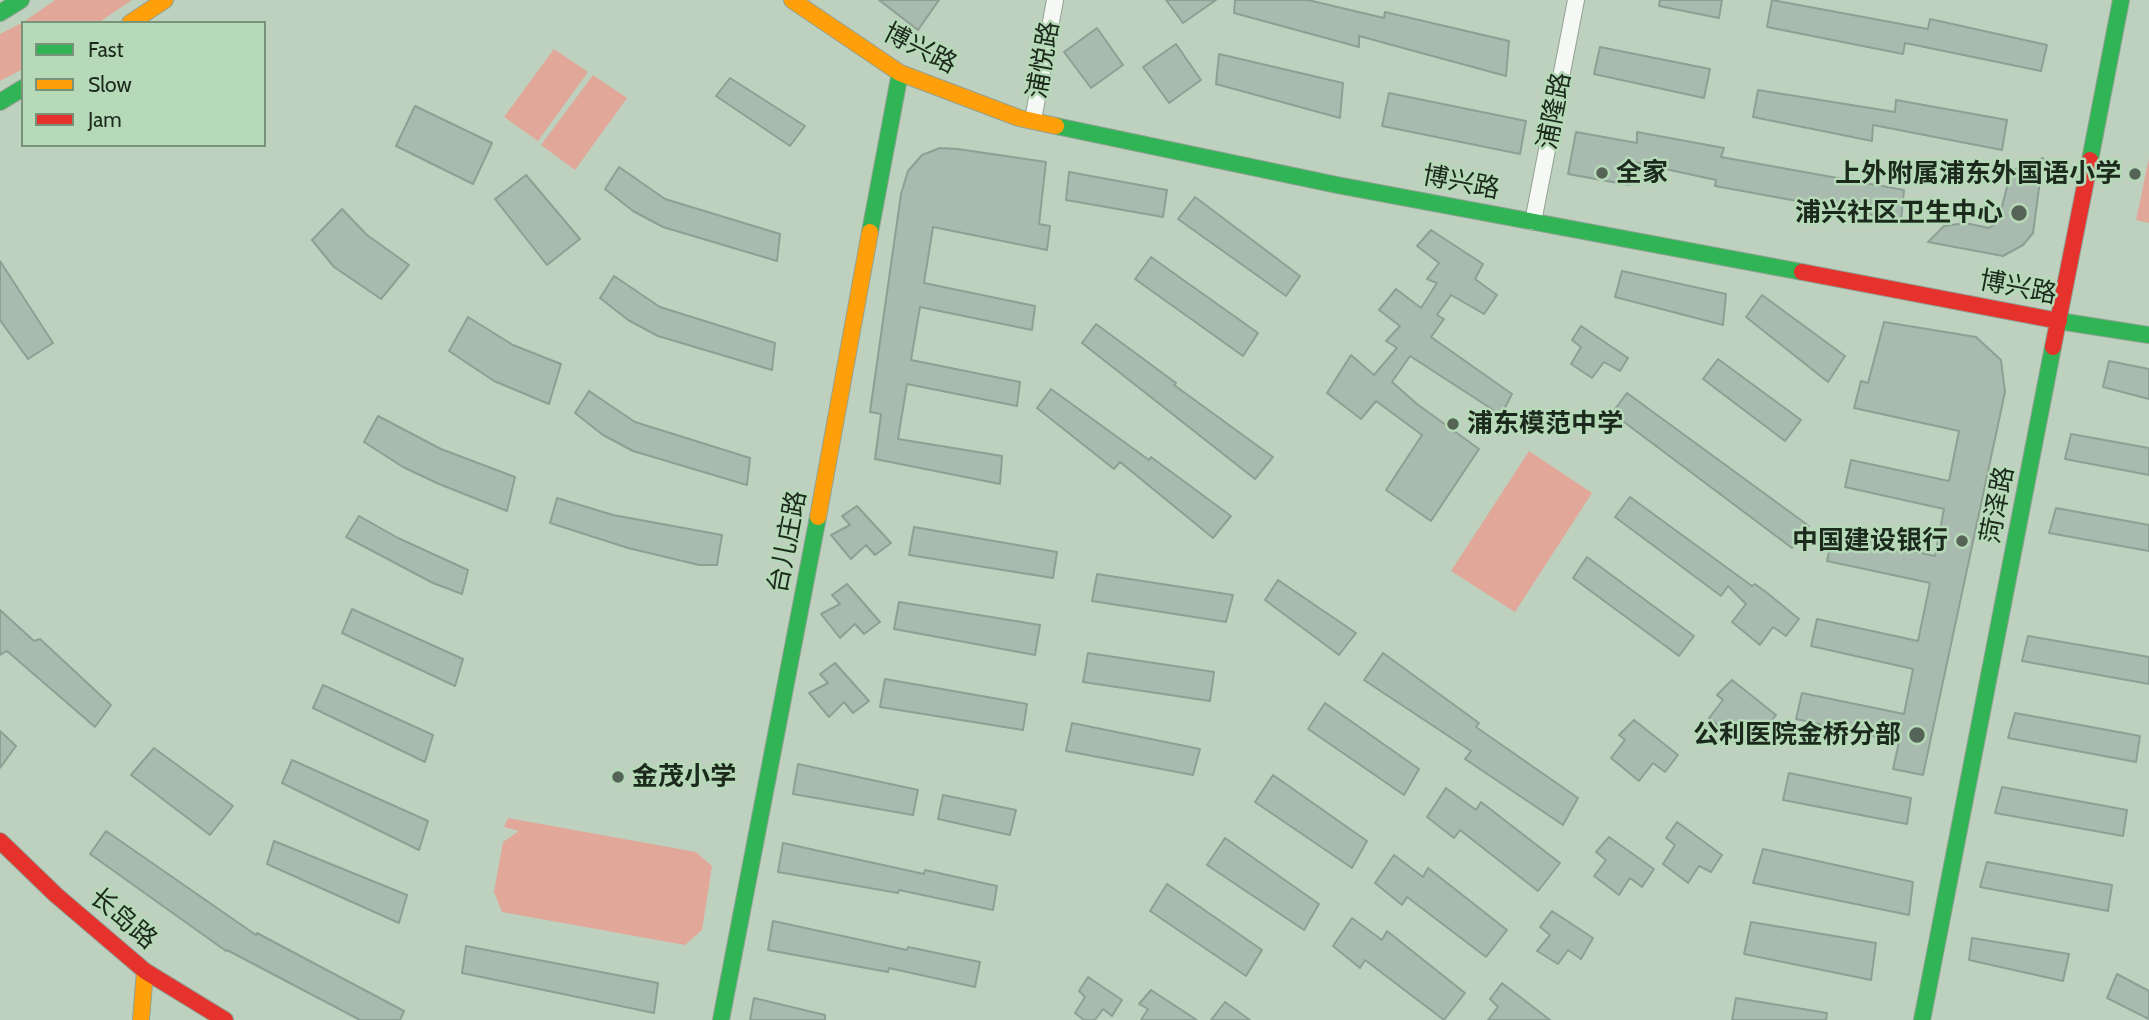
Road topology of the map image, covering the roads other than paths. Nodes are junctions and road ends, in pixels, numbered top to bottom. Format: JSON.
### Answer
{"nodes":[{"id":1,"x":21,"y":0,"type":"edge"},
{"id":2,"x":165,"y":0,"type":"edge"},
{"id":3,"x":792,"y":0,"type":"edge"},
{"id":4,"x":1055,"y":0,"type":"edge"},
{"id":5,"x":1576,"y":0,"type":"edge"},
{"id":6,"x":2121,"y":0,"type":"edge"},
{"id":7,"x":0,"y":13,"type":"edge"},
{"id":8,"x":133,"y":21,"type":"edge"},
{"id":9,"x":900,"y":73,"type":"junction"},
{"id":10,"x":21,"y":89,"type":"edge"},
{"id":11,"x":0,"y":102,"type":"edge"},
{"id":12,"x":1033,"y":120,"type":"junction"},
{"id":13,"x":1533,"y":222,"type":"junction"},
{"id":14,"x":2059,"y":321,"type":"junction"},
{"id":15,"x":2149,"y":335,"type":"edge"},
{"id":16,"x":0,"y":841,"type":"edge"},
{"id":17,"x":145,"y":971,"type":"junction"},
{"id":18,"x":141,"y":1020,"type":"edge"},
{"id":19,"x":225,"y":1020,"type":"edge"},
{"id":20,"x":721,"y":1020,"type":"edge"},
{"id":21,"x":1922,"y":1020,"type":"edge"}],
"edges":[{"from":1,"to":7,"type":"street"},
{"from":2,"to":8,"type":"street"},
{"from":3,"to":9,"type":"street","name":"博兴路"},
{"from":4,"to":12,"type":"street","name":"浦悦路"},
{"from":5,"to":13,"type":"street","name":"浦隆路"},
{"from":6,"to":14,"type":"street","name":"菏泽路"},
{"from":9,"to":12,"type":"street","name":"博兴路"},
{"from":9,"to":20,"type":"street","name":"台儿庄路"},
{"from":10,"to":11,"type":"street"},
{"from":12,"to":13,"type":"street","name":"博兴路"},
{"from":13,"to":14,"type":"street","name":"博兴路"},
{"from":14,"to":15,"type":"street","name":"博兴路"},
{"from":14,"to":21,"type":"street","name":"菏泽路"},
{"from":16,"to":17,"type":"street","name":"长岛路"},
{"from":17,"to":18,"type":"street"},
{"from":17,"to":19,"type":"street","name":"长岛路"}]}
